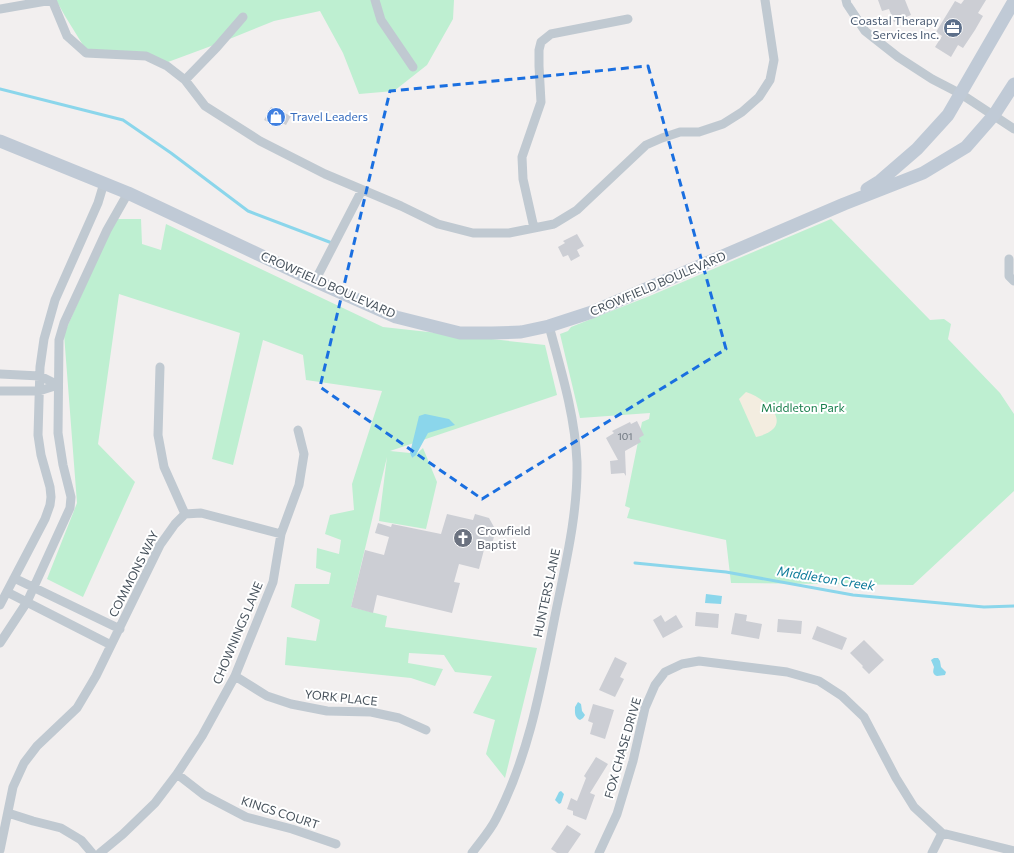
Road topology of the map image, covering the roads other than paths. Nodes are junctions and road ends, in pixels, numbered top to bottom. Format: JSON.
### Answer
{"nodes":[{"id":1,"x":52,"y":0,"type":"edge"},
{"id":2,"x":375,"y":0,"type":"edge"},
{"id":3,"x":765,"y":0,"type":"edge"},
{"id":4,"x":846,"y":0,"type":"edge"},
{"id":5,"x":1014,"y":1,"type":"edge"},
{"id":6,"x":0,"y":9,"type":"edge"},
{"id":7,"x":242,"y":17,"type":"dead end"},
{"id":8,"x":628,"y":19,"type":"dead end"},
{"id":9,"x":413,"y":67,"type":"dead end"},
{"id":10,"x":185,"y":80,"type":"junction"},
{"id":11,"x":1014,"y":84,"type":"edge"},
{"id":12,"x":961,"y":94,"type":"junction"},
{"id":13,"x":994,"y":115,"type":"junction"},
{"id":14,"x":1014,"y":129,"type":"edge"},
{"id":15,"x":0,"y":141,"type":"edge"},
{"id":16,"x":104,"y":183,"type":"junction"},
{"id":17,"x":362,"y":190,"type":"junction"},
{"id":18,"x":128,"y":192,"type":"junction"},
{"id":19,"x":844,"y":204,"type":"junction"},
{"id":20,"x":534,"y":228,"type":"junction"},
{"id":21,"x":1009,"y":259,"type":"dead end"},
{"id":22,"x":315,"y":281,"type":"junction"},
{"id":23,"x":1014,"y":282,"type":"edge"},
{"id":24,"x":549,"y":326,"type":"junction"},
{"id":25,"x":160,"y":367,"type":"dead end"},
{"id":26,"x":0,"y":374,"type":"edge"},
{"id":27,"x":40,"y":376,"type":"junction"},
{"id":28,"x":58,"y":385,"type":"junction"},
{"id":29,"x":0,"y":391,"type":"edge"},
{"id":30,"x":39,"y":392,"type":"junction"},
{"id":31,"x":298,"y":430,"type":"dead end"},
{"id":32,"x":185,"y":514,"type":"junction"},
{"id":33,"x":281,"y":534,"type":"junction"},
{"id":34,"x":14,"y":578,"type":"junction"},
{"id":35,"x":34,"y":587,"type":"junction"},
{"id":36,"x":7,"y":592,"type":"junction"},
{"id":37,"x":27,"y":602,"type":"junction"},
{"id":38,"x":0,"y":605,"type":"edge"},
{"id":39,"x":120,"y":629,"type":"junction"},
{"id":40,"x":0,"y":643,"type":"edge"},
{"id":41,"x":111,"y":645,"type":"junction"},
{"id":42,"x":235,"y":676,"type":"junction"},
{"id":43,"x":426,"y":730,"type":"dead end"},
{"id":44,"x":177,"y":774,"type":"junction"},
{"id":45,"x":8,"y":813,"type":"junction"},
{"id":46,"x":942,"y":833,"type":"junction"},
{"id":47,"x":336,"y":844,"type":"dead end"},
{"id":48,"x":0,"y":850,"type":"edge"},
{"id":49,"x":1014,"y":851,"type":"edge"},
{"id":50,"x":92,"y":853,"type":"edge"},
{"id":51,"x":100,"y":853,"type":"edge"},
{"id":52,"x":472,"y":853,"type":"edge"},
{"id":53,"x":599,"y":853,"type":"edge"},
{"id":54,"x":932,"y":853,"type":"edge"}],
"edges":[{"from":1,"to":6,"type":"street"},
{"from":1,"to":10,"type":"street"},
{"from":2,"to":9,"type":"street"},
{"from":3,"to":20,"type":"street"},
{"from":4,"to":12,"type":"street"},
{"from":5,"to":12,"type":"main road","name":"CROWFIELD BOULEVARD"},
{"from":7,"to":10,"type":"street"},
{"from":8,"to":20,"type":"street"},
{"from":10,"to":17,"type":"street"},
{"from":11,"to":13,"type":"main road","name":"CROWFIELD BOULEVARD"},
{"from":12,"to":13,"type":"street"},
{"from":12,"to":19,"type":"main road","name":"CROWFIELD BOULEVARD"},
{"from":13,"to":14,"type":"street"},
{"from":13,"to":19,"type":"main road","name":"CROWFIELD BOULEVARD"},
{"from":15,"to":16,"type":"main road","name":"CROWFIELD BOULEVARD"},
{"from":16,"to":18,"type":"main road","name":"CROWFIELD BOULEVARD"},
{"from":16,"to":27,"type":"street"},
{"from":17,"to":20,"type":"street"},
{"from":17,"to":22,"type":"street"},
{"from":18,"to":22,"type":"main road","name":"CROWFIELD BOULEVARD"},
{"from":18,"to":28,"type":"street"},
{"from":19,"to":24,"type":"main road","name":"CROWFIELD BOULEVARD"},
{"from":21,"to":23,"type":"street"},
{"from":22,"to":24,"type":"main road","name":"CROWFIELD BOULEVARD"},
{"from":24,"to":52,"type":"street","name":"HUNTERS LANE"},
{"from":25,"to":32,"type":"street"},
{"from":26,"to":27,"type":"street"},
{"from":27,"to":28,"type":"street"},
{"from":27,"to":30,"type":"street"},
{"from":28,"to":30,"type":"street"},
{"from":28,"to":35,"type":"street"},
{"from":29,"to":30,"type":"street"},
{"from":30,"to":34,"type":"street"},
{"from":31,"to":33,"type":"street","name":"CHOWNINGS LANE"},
{"from":32,"to":33,"type":"street"},
{"from":32,"to":39,"type":"street","name":"COMMONS WAY"},
{"from":33,"to":42,"type":"street","name":"CHOWNINGS LANE"},
{"from":34,"to":35,"type":"street","name":"COMMONS WAY"},
{"from":34,"to":36,"type":"street"},
{"from":35,"to":37,"type":"street"},
{"from":35,"to":39,"type":"street","name":"COMMONS WAY"},
{"from":36,"to":37,"type":"street"},
{"from":36,"to":38,"type":"street"},
{"from":37,"to":40,"type":"street"},
{"from":37,"to":41,"type":"street"},
{"from":39,"to":41,"type":"street","name":"COMMONS WAY"},
{"from":41,"to":45,"type":"street","name":"COMMONS WAY"},
{"from":42,"to":43,"type":"street","name":"YORK PLACE"},
{"from":42,"to":44,"type":"street","name":"CHOWNINGS LANE"},
{"from":44,"to":47,"type":"street","name":"KINGS COURT"},
{"from":44,"to":51,"type":"street","name":"CHOWNINGS LANE"},
{"from":45,"to":48,"type":"street","name":"COMMONS WAY"},
{"from":45,"to":50,"type":"street"},
{"from":46,"to":49,"type":"street","name":"FOX CHASE DRIVE"},
{"from":46,"to":53,"type":"street","name":"FOX CHASE DRIVE"},
{"from":46,"to":54,"type":"street"}]}
